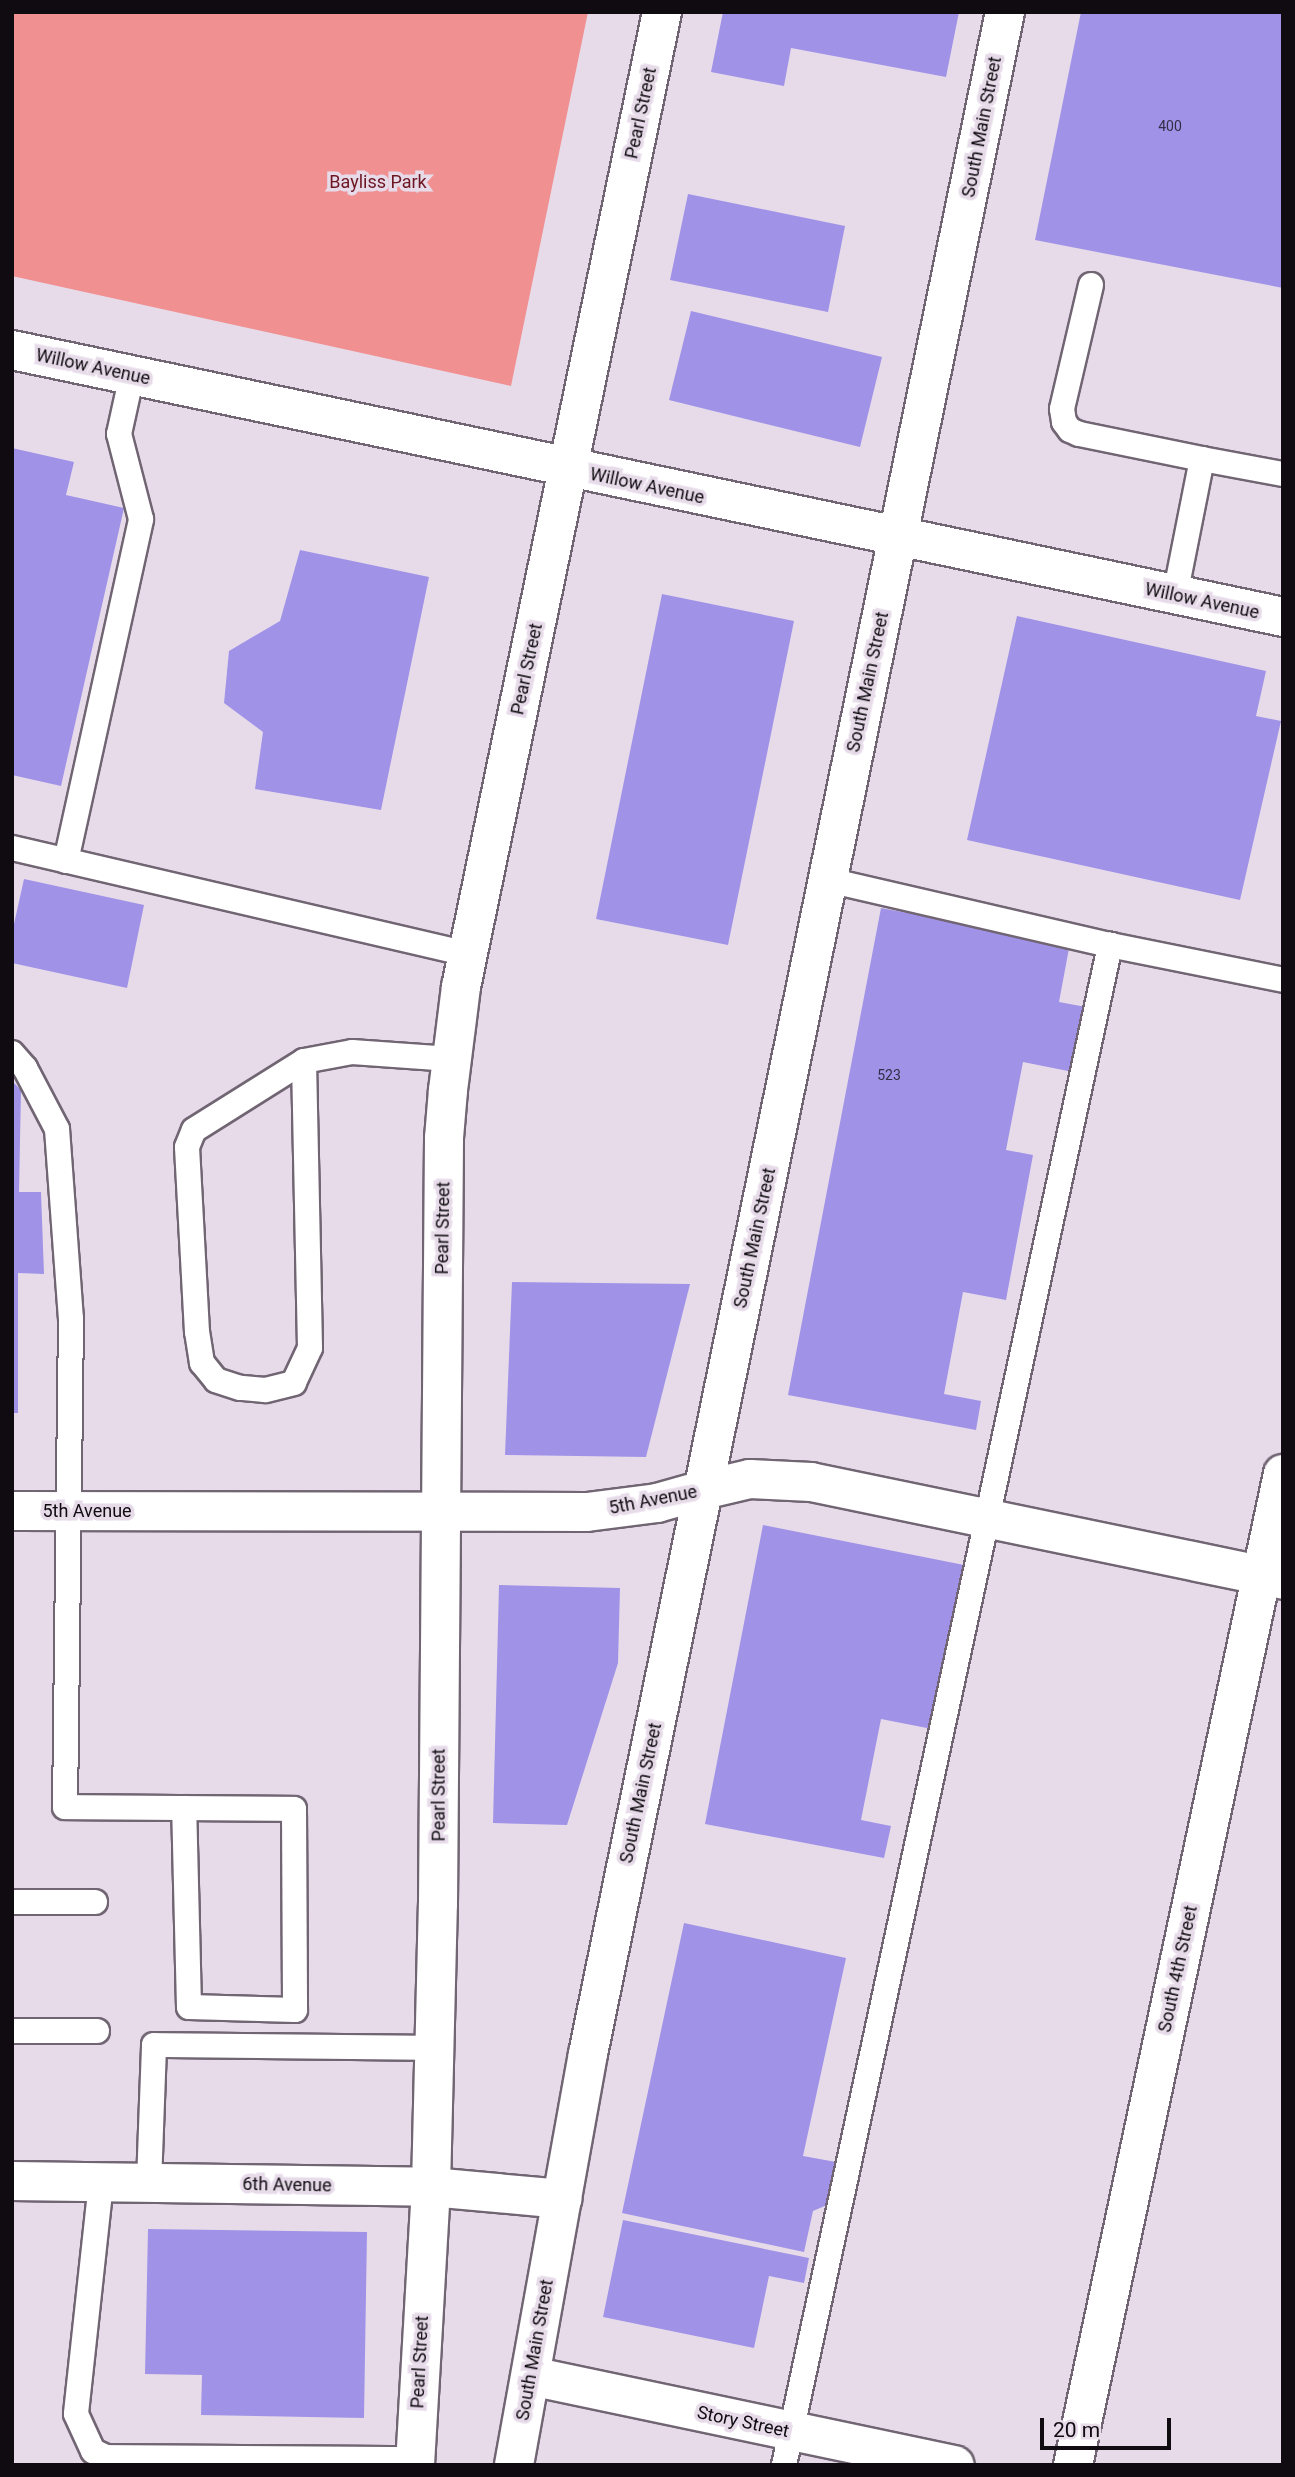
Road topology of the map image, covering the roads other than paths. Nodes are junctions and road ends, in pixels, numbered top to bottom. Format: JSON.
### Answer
{"nodes":[{"id":1,"x":662,"y":12,"type":"edge"},
{"id":2,"x":1005,"y":12,"type":"edge"},
{"id":3,"x":1091,"y":285,"type":"dead end"},
{"id":4,"x":12,"y":350,"type":"edge"},
{"id":5,"x":132,"y":375,"type":"junction"},
{"id":6,"x":1202,"y":459,"type":"junction"},
{"id":7,"x":568,"y":469,"type":"junction"},
{"id":8,"x":1283,"y":474,"type":"edge"},
{"id":9,"x":897,"y":538,"type":"junction"},
{"id":10,"x":1175,"y":595,"type":"junction"},
{"id":11,"x":1283,"y":617,"type":"edge"},
{"id":12,"x":12,"y":848,"type":"edge"},
{"id":13,"x":66,"y":861,"type":"junction"},
{"id":14,"x":828,"y":880,"type":"junction"},
{"id":15,"x":1110,"y":945,"type":"junction"},
{"id":16,"x":468,"y":954,"type":"junction"},
{"id":17,"x":1283,"y":980,"type":"edge"},
{"id":18,"x":12,"y":1053,"type":"edge"},
{"id":19,"x":451,"y":1059,"type":"junction"},
{"id":20,"x":304,"y":1061,"type":"junction"},
{"id":21,"x":1283,"y":1474,"type":"edge"},
{"id":22,"x":703,"y":1490,"type":"junction"},
{"id":23,"x":12,"y":1511,"type":"edge"},
{"id":24,"x":68,"y":1511,"type":"junction"},
{"id":25,"x":441,"y":1512,"type":"junction"},
{"id":26,"x":988,"y":1519,"type":"junction"},
{"id":27,"x":1272,"y":1577,"type":"edge"},
{"id":28,"x":184,"y":1808,"type":"junction"},
{"id":29,"x":12,"y":1902,"type":"edge"},
{"id":30,"x":95,"y":1902,"type":"dead end"},
{"id":31,"x":12,"y":2031,"type":"edge"},
{"id":32,"x":97,"y":2031,"type":"dead end"},
{"id":33,"x":432,"y":2048,"type":"junction"},
{"id":34,"x":12,"y":2181,"type":"edge"},
{"id":35,"x":101,"y":2183,"type":"junction"},
{"id":36,"x":149,"y":2183,"type":"junction"},
{"id":37,"x":431,"y":2187,"type":"junction"},
{"id":38,"x":562,"y":2199,"type":"junction"},
{"id":39,"x":531,"y":2376,"type":"junction"},
{"id":40,"x":788,"y":2448,"type":"edge"},
{"id":41,"x":415,"y":2462,"type":"edge"},
{"id":42,"x":514,"y":2465,"type":"edge"},
{"id":43,"x":955,"y":2465,"type":"edge"},
{"id":44,"x":1073,"y":2465,"type":"edge"}],
"edges":[{"from":1,"to":7,"type":"main road","name":"Pearl Street"},
{"from":2,"to":9,"type":"main road","name":"South Main Street"},
{"from":3,"to":6,"type":"lane"},
{"from":4,"to":5,"type":"main road","name":"Willow Avenue"},
{"from":5,"to":7,"type":"main road","name":"Willow Avenue"},
{"from":5,"to":13,"type":"lane"},
{"from":6,"to":8,"type":"lane"},
{"from":6,"to":10,"type":"lane"},
{"from":7,"to":9,"type":"main road","name":"Willow Avenue"},
{"from":7,"to":16,"type":"main road","name":"Pearl Street"},
{"from":9,"to":10,"type":"main road","name":"Willow Avenue"},
{"from":9,"to":14,"type":"main road","name":"South Main Street"},
{"from":10,"to":11,"type":"main road","name":"Willow Avenue"},
{"from":12,"to":13,"type":"lane"},
{"from":13,"to":16,"type":"lane"},
{"from":14,"to":15,"type":"lane"},
{"from":14,"to":22,"type":"main road","name":"South Main Street"},
{"from":15,"to":17,"type":"lane"},
{"from":15,"to":26,"type":"lane"},
{"from":16,"to":19,"type":"main road","name":"Pearl Street"},
{"from":18,"to":24,"type":"lane"},
{"from":19,"to":20,"type":"lane"},
{"from":19,"to":25,"type":"main road","name":"Pearl Street"},
{"from":20,"to":20,"type":"lane"},
{"from":21,"to":27,"type":"main road","name":"South 4th Street"},
{"from":22,"to":25,"type":"main road","name":"5th Avenue"},
{"from":22,"to":26,"type":"main road","name":"5th Avenue"},
{"from":22,"to":38,"type":"main road","name":"South Main Street"},
{"from":23,"to":24,"type":"main road","name":"5th Avenue"},
{"from":24,"to":25,"type":"main road","name":"5th Avenue"},
{"from":24,"to":28,"type":"lane"},
{"from":25,"to":33,"type":"main road","name":"Pearl Street"},
{"from":26,"to":27,"type":"main road","name":"5th Avenue"},
{"from":26,"to":40,"type":"lane"},
{"from":27,"to":44,"type":"main road","name":"South 4th Street"},
{"from":28,"to":28,"type":"lane"},
{"from":29,"to":30,"type":"lane"},
{"from":31,"to":32,"type":"lane"},
{"from":33,"to":36,"type":"lane"},
{"from":33,"to":37,"type":"main road","name":"Pearl Street"},
{"from":34,"to":35,"type":"main road","name":"6th Avenue"},
{"from":35,"to":36,"type":"main road","name":"6th Avenue"},
{"from":35,"to":41,"type":"lane"},
{"from":36,"to":37,"type":"main road","name":"6th Avenue"},
{"from":37,"to":38,"type":"main road","name":"6th Avenue"},
{"from":37,"to":41,"type":"main road","name":"Pearl Street"},
{"from":38,"to":39,"type":"main road","name":"South Main Street"},
{"from":39,"to":40,"type":"main road","name":"Story Street"},
{"from":39,"to":42,"type":"main road","name":"South Main Street"},
{"from":40,"to":43,"type":"main road","name":"Story Street"}]}
